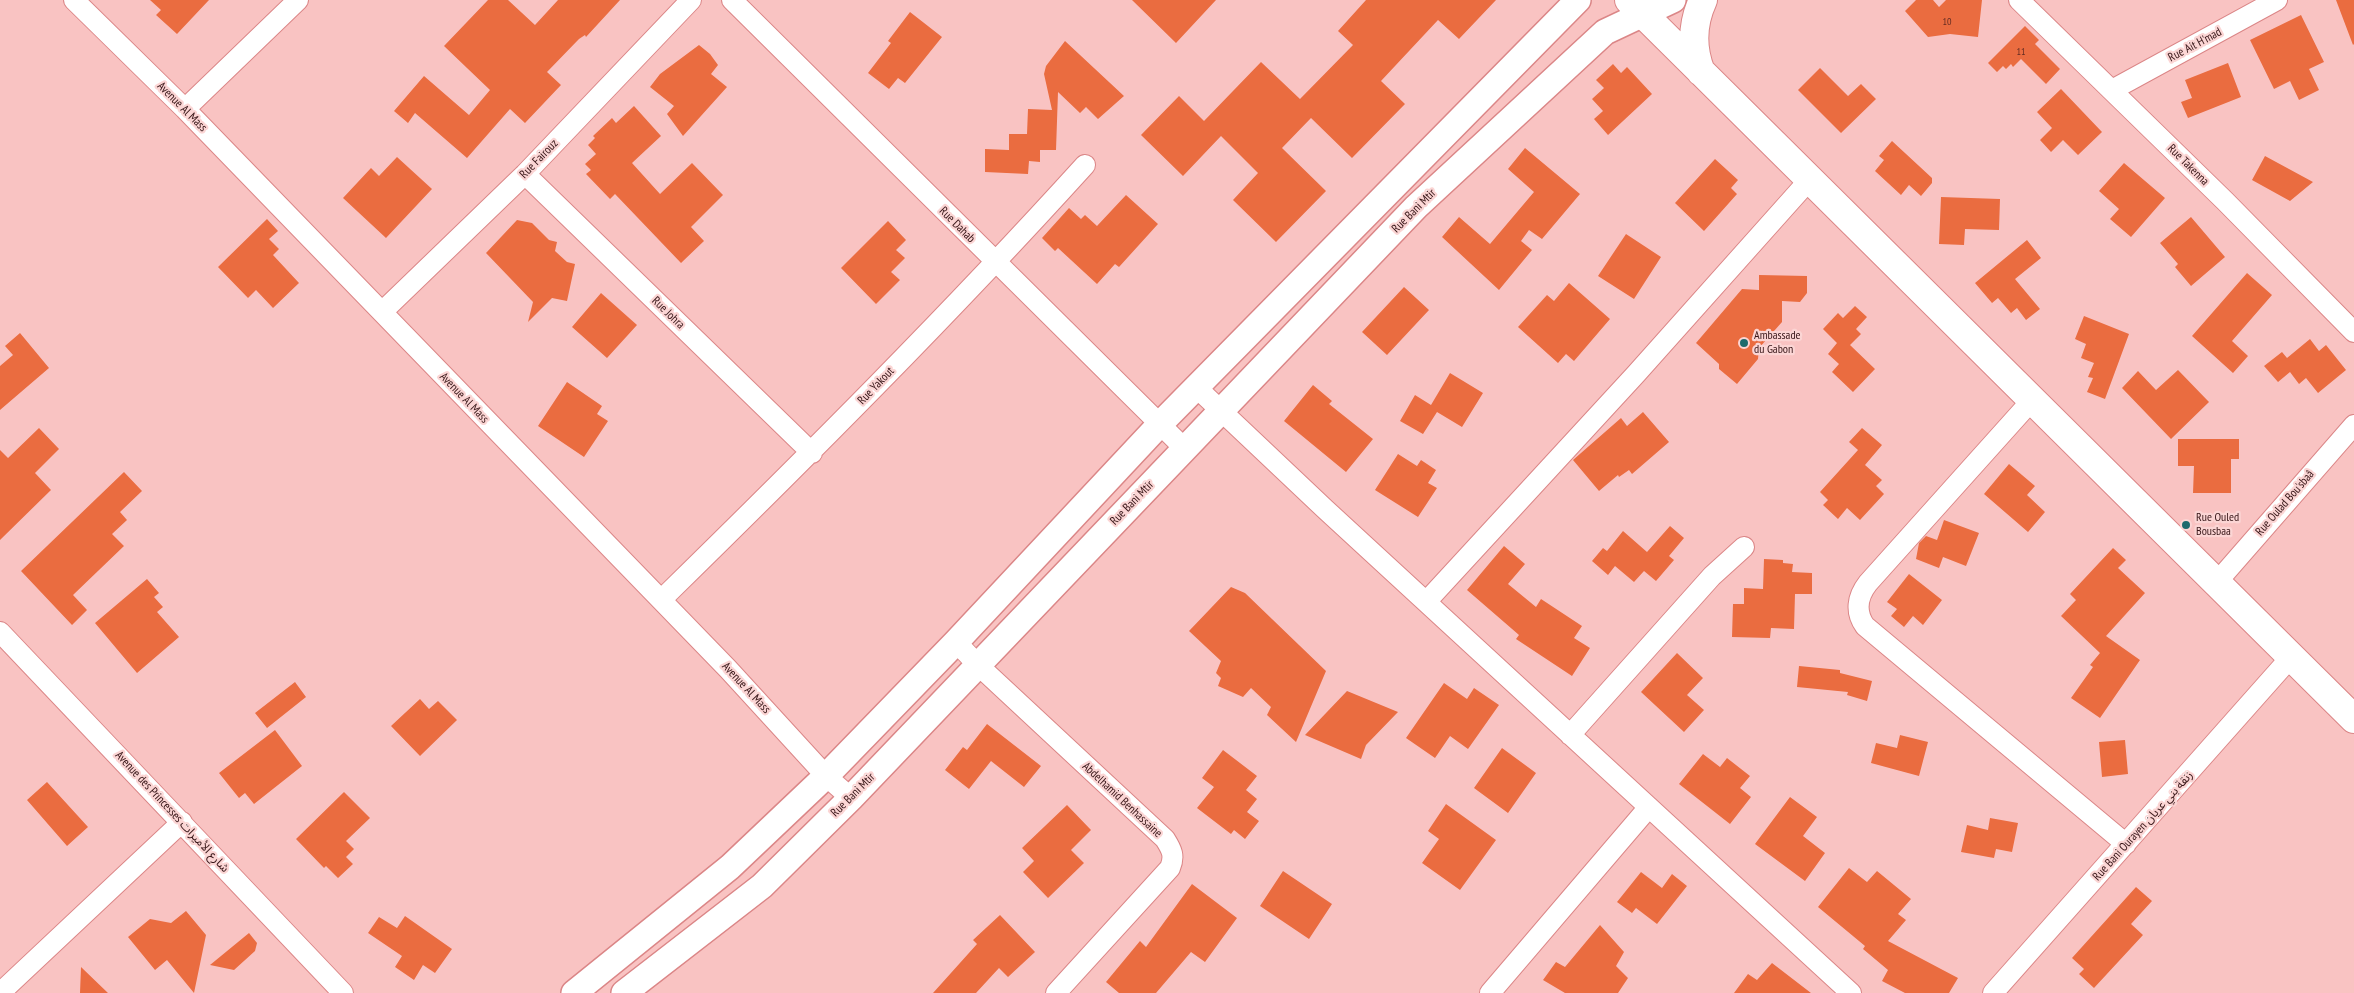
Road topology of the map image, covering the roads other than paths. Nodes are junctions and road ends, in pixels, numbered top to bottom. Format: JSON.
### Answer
{"nodes":[{"id":1,"x":74,"y":0,"type":"edge"},
{"id":2,"x":298,"y":0,"type":"edge"},
{"id":3,"x":690,"y":0,"type":"edge"},
{"id":4,"x":732,"y":0,"type":"edge"},
{"id":5,"x":1578,"y":0,"type":"edge"},
{"id":6,"x":1673,"y":0,"type":"edge"},
{"id":7,"x":1704,"y":0,"type":"edge"},
{"id":8,"x":2019,"y":0,"type":"edge"},
{"id":9,"x":2277,"y":0,"type":"edge"},
{"id":10,"x":1635,"y":7,"type":"edge"},
{"id":11,"x":1701,"y":72,"type":"junction"},
{"id":12,"x":2112,"y":90,"type":"junction"},
{"id":13,"x":185,"y":109,"type":"junction"},
{"id":14,"x":1086,"y":165,"type":"dead end"},
{"id":15,"x":525,"y":174,"type":"junction"},
{"id":16,"x":1811,"y":178,"type":"junction"},
{"id":17,"x":995,"y":263,"type":"junction"},
{"id":18,"x":382,"y":312,"type":"junction"},
{"id":19,"x":2354,"y":332,"type":"edge"},
{"id":20,"x":1197,"y":388,"type":"junction"},
{"id":21,"x":2033,"y":398,"type":"junction"},
{"id":22,"x":1222,"y":412,"type":"junction"},
{"id":23,"x":1160,"y":424,"type":"junction"},
{"id":24,"x":2354,"y":425,"type":"edge"},
{"id":25,"x":1184,"y":448,"type":"junction"},
{"id":26,"x":812,"y":453,"type":"junction"},
{"id":27,"x":1744,"y":547,"type":"dead end"},
{"id":28,"x":2216,"y":582,"type":"junction"},
{"id":29,"x":661,"y":600,"type":"junction"},
{"id":30,"x":1426,"y":602,"type":"junction"},
{"id":31,"x":0,"y":632,"type":"edge"},
{"id":32,"x":956,"y":642,"type":"junction"},
{"id":33,"x":2291,"y":657,"type":"junction"},
{"id":34,"x":978,"y":665,"type":"junction"},
{"id":35,"x":2354,"y":718,"type":"edge"},
{"id":36,"x":1570,"y":735,"type":"junction"},
{"id":37,"x":826,"y":776,"type":"junction"},
{"id":38,"x":851,"y":798,"type":"junction"},
{"id":39,"x":1649,"y":807,"type":"junction"},
{"id":40,"x":182,"y":822,"type":"junction"},
{"id":41,"x":2126,"y":844,"type":"junction"},
{"id":42,"x":0,"y":993,"type":"edge"},
{"id":43,"x":343,"y":993,"type":"edge"},
{"id":44,"x":574,"y":993,"type":"edge"},
{"id":45,"x":624,"y":993,"type":"edge"},
{"id":46,"x":1056,"y":993,"type":"edge"},
{"id":47,"x":1490,"y":993,"type":"edge"},
{"id":48,"x":1851,"y":993,"type":"edge"},
{"id":49,"x":1993,"y":993,"type":"edge"}],
"edges":[{"from":1,"to":13,"type":"street","name":"Avenue Al Mass"},
{"from":2,"to":13,"type":"street"},
{"from":3,"to":15,"type":"street","name":"Rue Fairouz"},
{"from":4,"to":17,"type":"street","name":"Rue Dahab"},
{"from":5,"to":20,"type":"street"},
{"from":6,"to":10,"type":"street","name":"Rue Bani Mtir"},
{"from":7,"to":11,"type":"main road"},
{"from":8,"to":12,"type":"street","name":"Rue Takenna"},
{"from":9,"to":12,"type":"street","name":"Rue Ait H'mad"},
{"from":10,"to":11,"type":"main road"},
{"from":10,"to":22,"type":"street","name":"Rue Bani Mtir"},
{"from":11,"to":16,"type":"main road"},
{"from":12,"to":19,"type":"street","name":"Rue Takenna"},
{"from":13,"to":18,"type":"street","name":"Avenue Al Mass"},
{"from":14,"to":17,"type":"street","name":"Rue Yakout"},
{"from":15,"to":18,"type":"street","name":"Rue Fairouz"},
{"from":15,"to":26,"type":"street","name":"Rue Johra"},
{"from":16,"to":21,"type":"main road"},
{"from":16,"to":30,"type":"street"},
{"from":17,"to":23,"type":"street","name":"Rue Dahab"},
{"from":17,"to":26,"type":"street","name":"Rue Yakout"},
{"from":18,"to":29,"type":"street","name":"Avenue Al Mass"},
{"from":20,"to":22,"type":"street"},
{"from":20,"to":23,"type":"street"},
{"from":21,"to":28,"type":"main road"},
{"from":21,"to":41,"type":"street"},
{"from":22,"to":25,"type":"street","name":"Rue Bani Mtir"},
{"from":22,"to":30,"type":"street"},
{"from":23,"to":25,"type":"street","name":"Rue Dahab"},
{"from":23,"to":32,"type":"street"},
{"from":24,"to":28,"type":"street","name":"Rue Oulad Bou'sbaâ"},
{"from":25,"to":34,"type":"street","name":"Rue Bani Mtir"},
{"from":26,"to":29,"type":"street","name":"Rue Yakout"},
{"from":27,"to":36,"type":"street"},
{"from":28,"to":33,"type":"main road"},
{"from":29,"to":37,"type":"street","name":"Avenue Al Mass"},
{"from":30,"to":36,"type":"street"},
{"from":31,"to":40,"type":"street","name":"Avenue des Princesses شارع الأميرات"},
{"from":32,"to":34,"type":"street","name":"Abdelhamid Benhassaine"},
{"from":32,"to":37,"type":"street"},
{"from":33,"to":35,"type":"main road"},
{"from":33,"to":41,"type":"street","name":"Rue Bani Ourayen زنقة بني عريان"},
{"from":34,"to":38,"type":"street","name":"Rue Bani Mtir"},
{"from":34,"to":46,"type":"street","name":"Abdelhamid Benhassaine"},
{"from":36,"to":39,"type":"street"},
{"from":37,"to":38,"type":"street","name":"Avenue Al Mass"},
{"from":37,"to":44,"type":"street"},
{"from":38,"to":45,"type":"street","name":"Rue Bani Mtir"},
{"from":39,"to":47,"type":"street"},
{"from":39,"to":48,"type":"street"},
{"from":40,"to":42,"type":"street"},
{"from":40,"to":43,"type":"street","name":"Avenue des Princesses شارع الأميرات"},
{"from":41,"to":49,"type":"street","name":"Rue Bani Ourayen زنقة بني عريان"}]}
